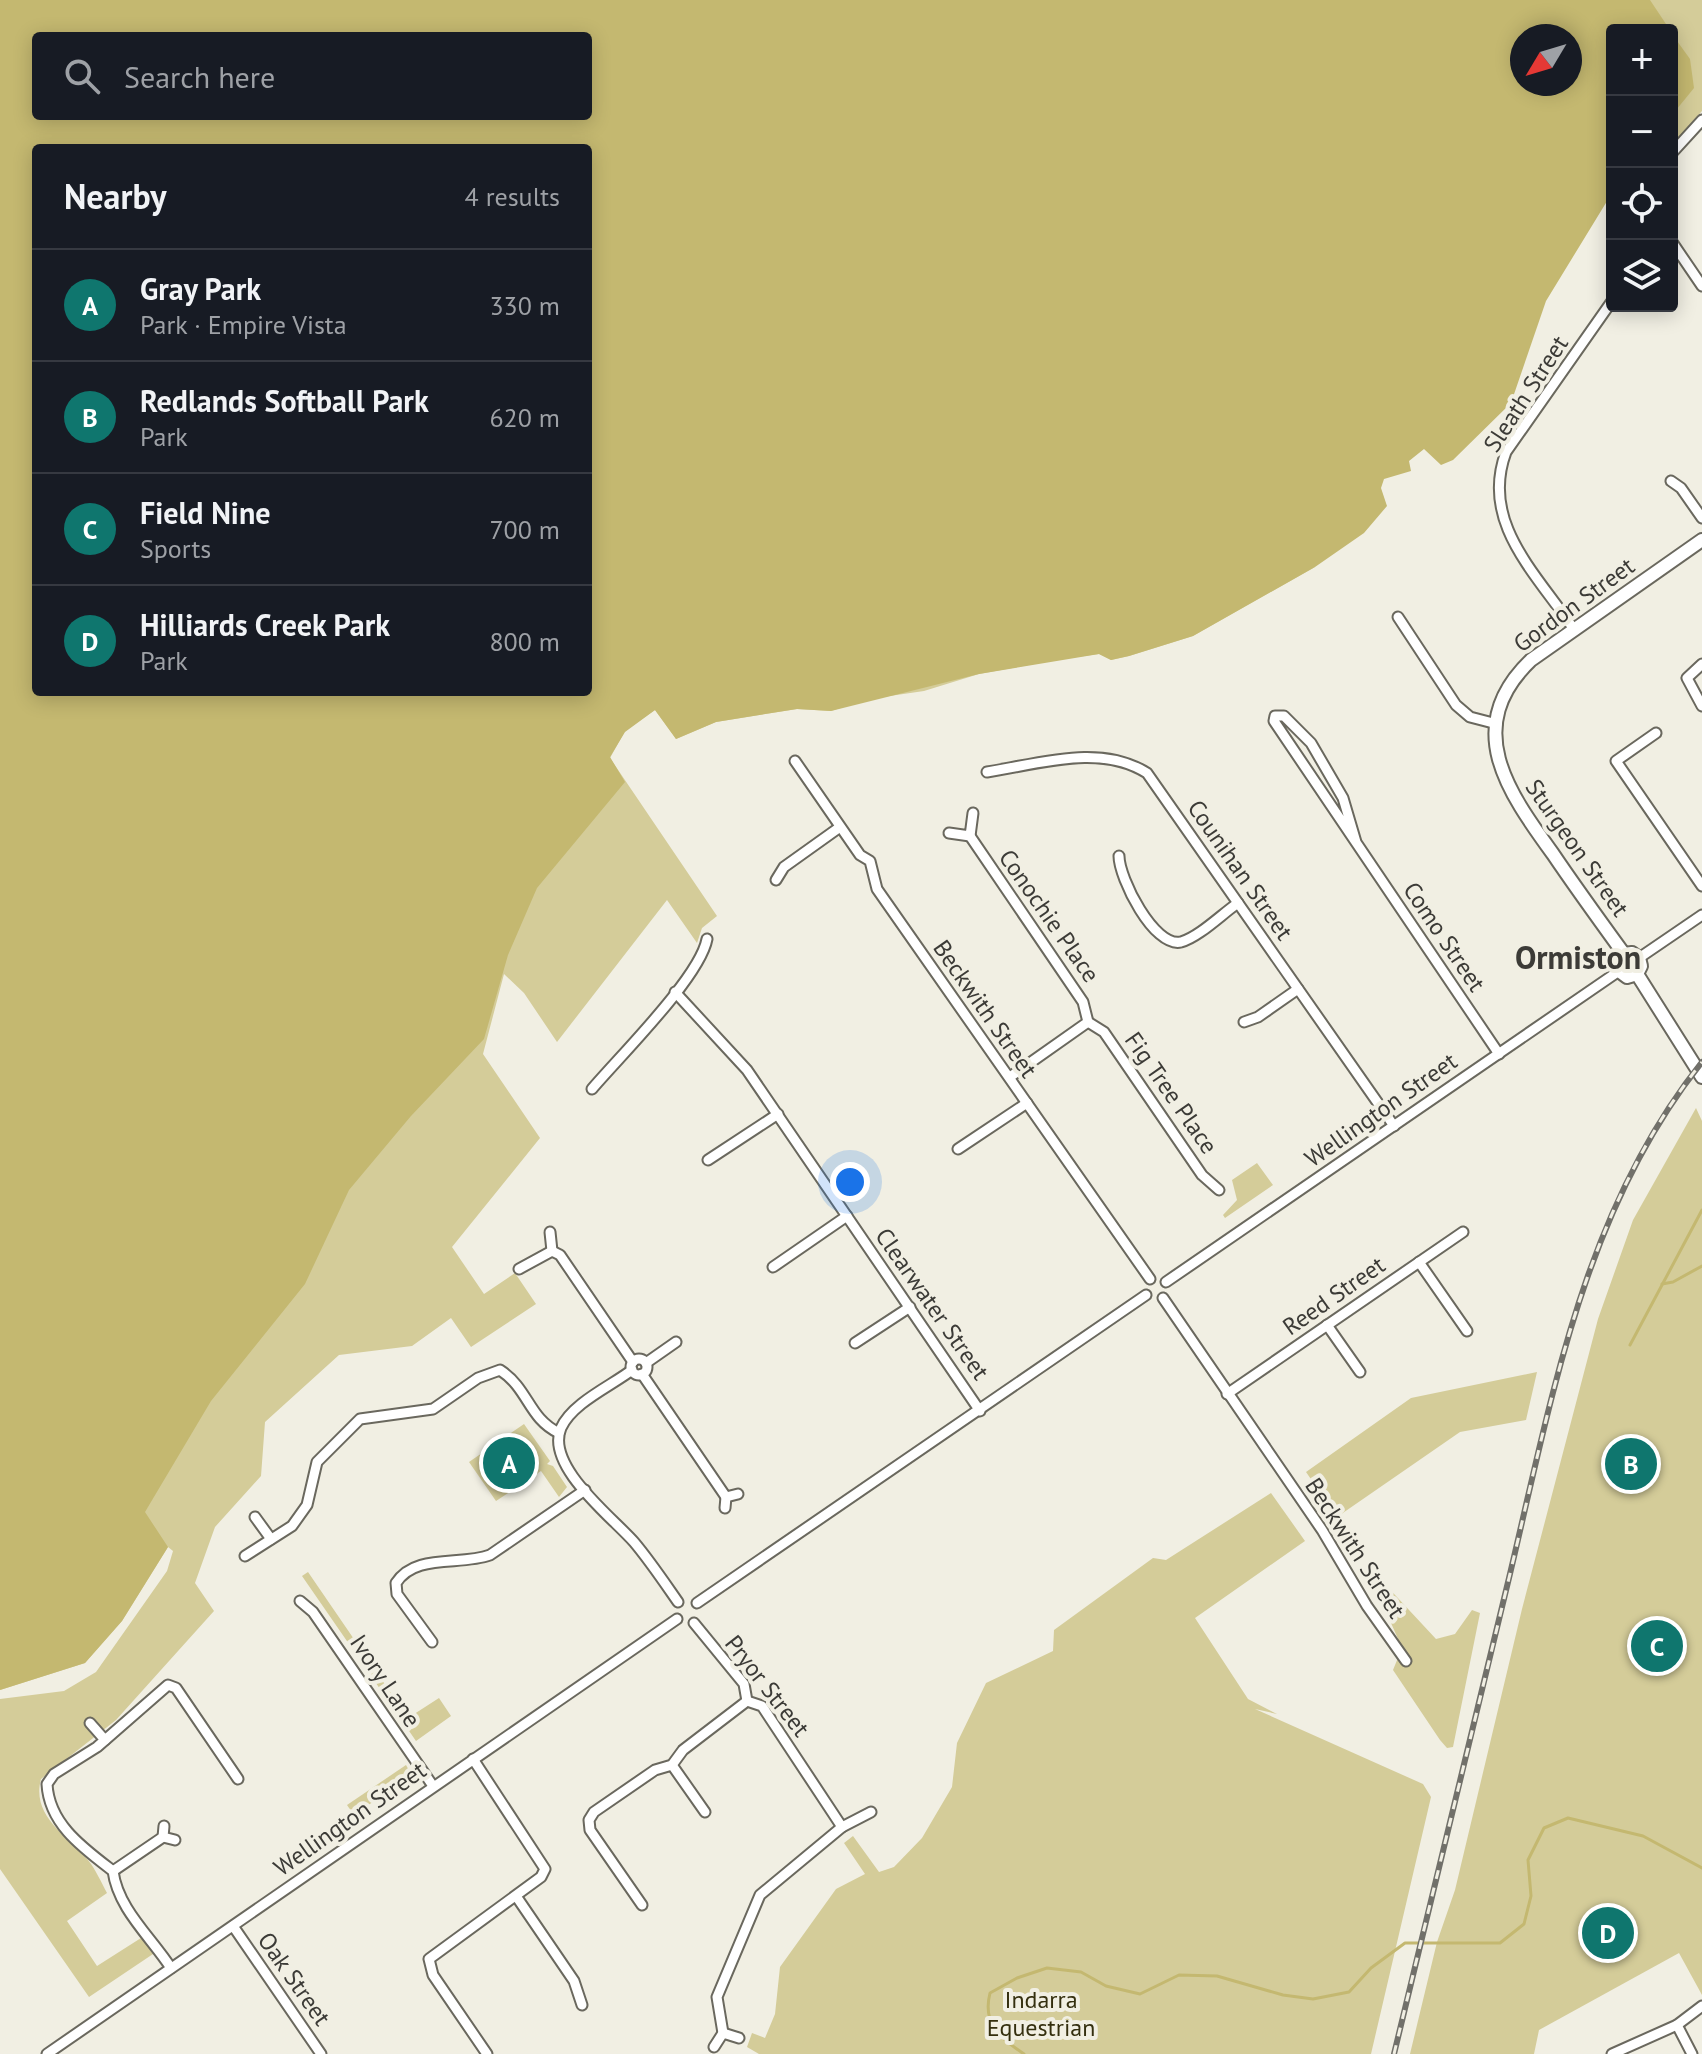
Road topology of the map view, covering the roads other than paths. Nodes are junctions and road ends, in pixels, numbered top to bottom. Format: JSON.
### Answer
{"nodes":[{"id":1,"x":1702,"y":120,"type":"edge"},
{"id":2,"x":1678,"y":146,"type":"edge"},
{"id":3,"x":1678,"y":251,"type":"edge"},
{"id":4,"x":1702,"y":286,"type":"edge"},
{"id":5,"x":1606,"y":309,"type":"edge"},
{"id":6,"x":1671,"y":481,"type":"dead end"},
{"id":7,"x":1702,"y":518,"type":"edge"},
{"id":8,"x":1702,"y":540,"type":"edge"},
{"id":9,"x":1398,"y":617,"type":"dead end"},
{"id":10,"x":1573,"y":628,"type":"junction"},
{"id":11,"x":1702,"y":664,"type":"edge"},
{"id":12,"x":1702,"y":706,"type":"edge"},
{"id":13,"x":1497,"y":724,"type":"junction"},
{"id":14,"x":1656,"y":733,"type":"dead end"},
{"id":15,"x":795,"y":761,"type":"dead end"},
{"id":16,"x":987,"y":772,"type":"dead end"},
{"id":17,"x":973,"y":813,"type":"dead end"},
{"id":18,"x":840,"y":827,"type":"junction"},
{"id":19,"x":949,"y":833,"type":"dead end"},
{"id":20,"x":970,"y":836,"type":"junction"},
{"id":21,"x":1356,"y":842,"type":"junction"},
{"id":22,"x":1119,"y":856,"type":"dead end"},
{"id":23,"x":776,"y":880,"type":"dead end"},
{"id":24,"x":1702,"y":886,"type":"edge"},
{"id":25,"x":1238,"y":903,"type":"junction"},
{"id":26,"x":1702,"y":915,"type":"edge"},
{"id":27,"x":707,"y":939,"type":"dead end"},
{"id":28,"x":1624,"y":954,"type":"junction"},
{"id":29,"x":1639,"y":958,"type":"junction"},
{"id":30,"x":1619,"y":971,"type":"junction"},
{"id":31,"x":1637,"y":974,"type":"junction"},
{"id":32,"x":1298,"y":989,"type":"junction"},
{"id":33,"x":675,"y":992,"type":"junction"},
{"id":34,"x":1088,"y":1022,"type":"junction"},
{"id":35,"x":1244,"y":1022,"type":"dead end"},
{"id":36,"x":1499,"y":1054,"type":"junction"},
{"id":37,"x":1010,"y":1077,"type":"junction"},
{"id":38,"x":1702,"y":1077,"type":"edge"},
{"id":39,"x":592,"y":1089,"type":"dead end"},
{"id":40,"x":1027,"y":1103,"type":"junction"},
{"id":41,"x":778,"y":1114,"type":"junction"},
{"id":42,"x":1394,"y":1126,"type":"junction"},
{"id":43,"x":958,"y":1149,"type":"dead end"},
{"id":44,"x":708,"y":1160,"type":"dead end"},
{"id":45,"x":1219,"y":1190,"type":"dead end"},
{"id":46,"x":847,"y":1216,"type":"junction"},
{"id":47,"x":550,"y":1232,"type":"dead end"},
{"id":48,"x":1463,"y":1232,"type":"dead end"},
{"id":49,"x":552,"y":1251,"type":"junction"},
{"id":50,"x":1419,"y":1262,"type":"junction"},
{"id":51,"x":773,"y":1267,"type":"dead end"},
{"id":52,"x":519,"y":1269,"type":"dead end"},
{"id":53,"x":1150,"y":1279,"type":"junction"},
{"id":54,"x":1166,"y":1282,"type":"junction"},
{"id":55,"x":1146,"y":1295,"type":"junction"},
{"id":56,"x":1163,"y":1298,"type":"junction"},
{"id":57,"x":910,"y":1307,"type":"junction"},
{"id":58,"x":1327,"y":1325,"type":"junction"},
{"id":59,"x":1467,"y":1331,"type":"dead end"},
{"id":60,"x":676,"y":1342,"type":"dead end"},
{"id":61,"x":855,"y":1343,"type":"dead end"},
{"id":62,"x":636,"y":1369,"type":"junction"},
{"id":63,"x":1360,"y":1372,"type":"dead end"},
{"id":64,"x":1227,"y":1394,"type":"junction"},
{"id":65,"x":980,"y":1411,"type":"junction"},
{"id":66,"x":559,"y":1433,"type":"junction"},
{"id":67,"x":585,"y":1490,"type":"junction"},
{"id":68,"x":738,"y":1494,"type":"dead end"},
{"id":69,"x":726,"y":1497,"type":"junction"},
{"id":70,"x":725,"y":1508,"type":"dead end"},
{"id":71,"x":255,"y":1517,"type":"dead end"},
{"id":72,"x":271,"y":1539,"type":"junction"},
{"id":73,"x":245,"y":1556,"type":"dead end"},
{"id":74,"x":300,"y":1601,"type":"dead end"},
{"id":75,"x":678,"y":1602,"type":"junction"},
{"id":76,"x":697,"y":1603,"type":"junction"},
{"id":77,"x":677,"y":1619,"type":"junction"},
{"id":78,"x":694,"y":1623,"type":"junction"},
{"id":79,"x":432,"y":1642,"type":"dead end"},
{"id":80,"x":1406,"y":1661,"type":"dead end"},
{"id":81,"x":747,"y":1701,"type":"junction"},
{"id":82,"x":90,"y":1723,"type":"dead end"},
{"id":83,"x":105,"y":1740,"type":"junction"},
{"id":84,"x":473,"y":1759,"type":"junction"},
{"id":85,"x":672,"y":1765,"type":"junction"},
{"id":86,"x":238,"y":1779,"type":"dead end"},
{"id":87,"x":433,"y":1786,"type":"junction"},
{"id":88,"x":705,"y":1812,"type":"dead end"},
{"id":89,"x":871,"y":1812,"type":"dead end"},
{"id":90,"x":842,"y":1827,"type":"junction"},
{"id":91,"x":175,"y":1840,"type":"dead end"},
{"id":92,"x":113,"y":1871,"type":"junction"},
{"id":93,"x":516,"y":1896,"type":"junction"},
{"id":94,"x":642,"y":1905,"type":"dead end"},
{"id":95,"x":233,"y":1926,"type":"junction"},
{"id":96,"x":171,"y":1968,"type":"junction"},
{"id":97,"x":582,"y":2005,"type":"dead end"},
{"id":98,"x":1702,"y":2006,"type":"edge"},
{"id":99,"x":1677,"y":2025,"type":"junction"},
{"id":100,"x":723,"y":2033,"type":"junction"},
{"id":101,"x":739,"y":2038,"type":"dead end"},
{"id":102,"x":714,"y":2047,"type":"dead end"},
{"id":103,"x":318,"y":2053,"type":"edge"},
{"id":104,"x":47,"y":2054,"type":"edge"},
{"id":105,"x":487,"y":2054,"type":"edge"},
{"id":106,"x":1612,"y":2054,"type":"edge"},
{"id":107,"x":1692,"y":2054,"type":"edge"}],
"edges":[{"from":1,"to":2,"type":"street"},
{"from":3,"to":4,"type":"street"},
{"from":5,"to":10,"type":"street","name":"Sleath Street"},
{"from":6,"to":7,"type":"street"},
{"from":8,"to":10,"type":"street","name":"Gordon Street"},
{"from":9,"to":13,"type":"street"},
{"from":10,"to":13,"type":"street","name":"Gordon Street"},
{"from":11,"to":12,"type":"street"},
{"from":13,"to":28,"type":"street","name":"Sturgeon Street"},
{"from":14,"to":24,"type":"street"},
{"from":15,"to":18,"type":"street","name":"Beckwith Street"},
{"from":16,"to":25,"type":"street","name":"Counihan Street"},
{"from":17,"to":20,"type":"street","name":"Conochie Place"},
{"from":18,"to":23,"type":"street"},
{"from":18,"to":37,"type":"street","name":"Beckwith Street"},
{"from":19,"to":20,"type":"street","name":"Conochie Place"},
{"from":20,"to":34,"type":"street","name":"Conochie Place"},
{"from":21,"to":21,"type":"street","name":"Como Street"},
{"from":21,"to":36,"type":"street","name":"Como Street"},
{"from":22,"to":25,"type":"street"},
{"from":25,"to":32,"type":"street","name":"Counihan Street"},
{"from":26,"to":29,"type":"street"},
{"from":27,"to":33,"type":"street"},
{"from":28,"to":29,"type":"street"},
{"from":28,"to":30,"type":"street"},
{"from":29,"to":31,"type":"street"},
{"from":30,"to":31,"type":"street"},
{"from":30,"to":36,"type":"street","name":"Wellington Street"},
{"from":31,"to":38,"type":"street"},
{"from":32,"to":35,"type":"street"},
{"from":32,"to":42,"type":"street","name":"Counihan Street"},
{"from":33,"to":39,"type":"street"},
{"from":33,"to":41,"type":"street","name":"Clearwater Street"},
{"from":34,"to":37,"type":"street","name":"Conochie Place"},
{"from":34,"to":45,"type":"street","name":"Fig Tree Place"},
{"from":36,"to":42,"type":"street","name":"Wellington Street"},
{"from":37,"to":40,"type":"street","name":"Beckwith Street"},
{"from":40,"to":43,"type":"street"},
{"from":40,"to":53,"type":"street","name":"Beckwith Street"},
{"from":41,"to":44,"type":"street"},
{"from":41,"to":46,"type":"street","name":"Clearwater Street"},
{"from":42,"to":54,"type":"street","name":"Wellington Street"},
{"from":46,"to":51,"type":"street"},
{"from":46,"to":57,"type":"street","name":"Clearwater Street"},
{"from":47,"to":49,"type":"street"},
{"from":48,"to":50,"type":"street","name":"Reed Street"},
{"from":49,"to":52,"type":"street"},
{"from":49,"to":62,"type":"street"},
{"from":50,"to":58,"type":"street","name":"Reed Street"},
{"from":50,"to":59,"type":"street"},
{"from":53,"to":54,"type":"street"},
{"from":53,"to":55,"type":"street"},
{"from":54,"to":56,"type":"street"},
{"from":55,"to":56,"type":"street"},
{"from":55,"to":65,"type":"street"},
{"from":56,"to":64,"type":"street","name":"Beckwith Street"},
{"from":57,"to":61,"type":"street"},
{"from":57,"to":65,"type":"street","name":"Clearwater Street"},
{"from":58,"to":63,"type":"street"},
{"from":58,"to":64,"type":"street","name":"Reed Street"},
{"from":60,"to":62,"type":"street"},
{"from":62,"to":66,"type":"street"},
{"from":62,"to":69,"type":"street"},
{"from":64,"to":80,"type":"street","name":"Beckwith Street"},
{"from":65,"to":76,"type":"street"},
{"from":66,"to":67,"type":"street"},
{"from":66,"to":72,"type":"street"},
{"from":67,"to":75,"type":"street"},
{"from":67,"to":79,"type":"street"},
{"from":68,"to":69,"type":"street"},
{"from":69,"to":70,"type":"street"},
{"from":71,"to":72,"type":"street"},
{"from":72,"to":73,"type":"street"},
{"from":74,"to":87,"type":"street","name":"Ivory Lane"},
{"from":75,"to":76,"type":"street"},
{"from":75,"to":77,"type":"street"},
{"from":76,"to":78,"type":"street"},
{"from":77,"to":78,"type":"street"},
{"from":77,"to":84,"type":"street","name":"Wellington Street"},
{"from":78,"to":81,"type":"street","name":"Pryor Street"},
{"from":81,"to":85,"type":"street"},
{"from":81,"to":90,"type":"street","name":"Pryor Street"},
{"from":82,"to":83,"type":"street"},
{"from":83,"to":86,"type":"street"},
{"from":83,"to":92,"type":"street"},
{"from":84,"to":87,"type":"street","name":"Wellington Street"},
{"from":84,"to":93,"type":"street"},
{"from":85,"to":88,"type":"street"},
{"from":85,"to":94,"type":"street"},
{"from":87,"to":95,"type":"street","name":"Wellington Street"},
{"from":89,"to":90,"type":"street"},
{"from":90,"to":100,"type":"street"},
{"from":91,"to":92,"type":"street"},
{"from":92,"to":96,"type":"street"},
{"from":93,"to":97,"type":"street"},
{"from":93,"to":105,"type":"street"},
{"from":95,"to":96,"type":"street","name":"Wellington Street"},
{"from":95,"to":103,"type":"street","name":"Oak Street"},
{"from":96,"to":104,"type":"street","name":"Wellington Street"},
{"from":98,"to":99,"type":"street"},
{"from":99,"to":106,"type":"street"},
{"from":99,"to":107,"type":"street"},
{"from":100,"to":101,"type":"street"},
{"from":100,"to":102,"type":"street"}]}
